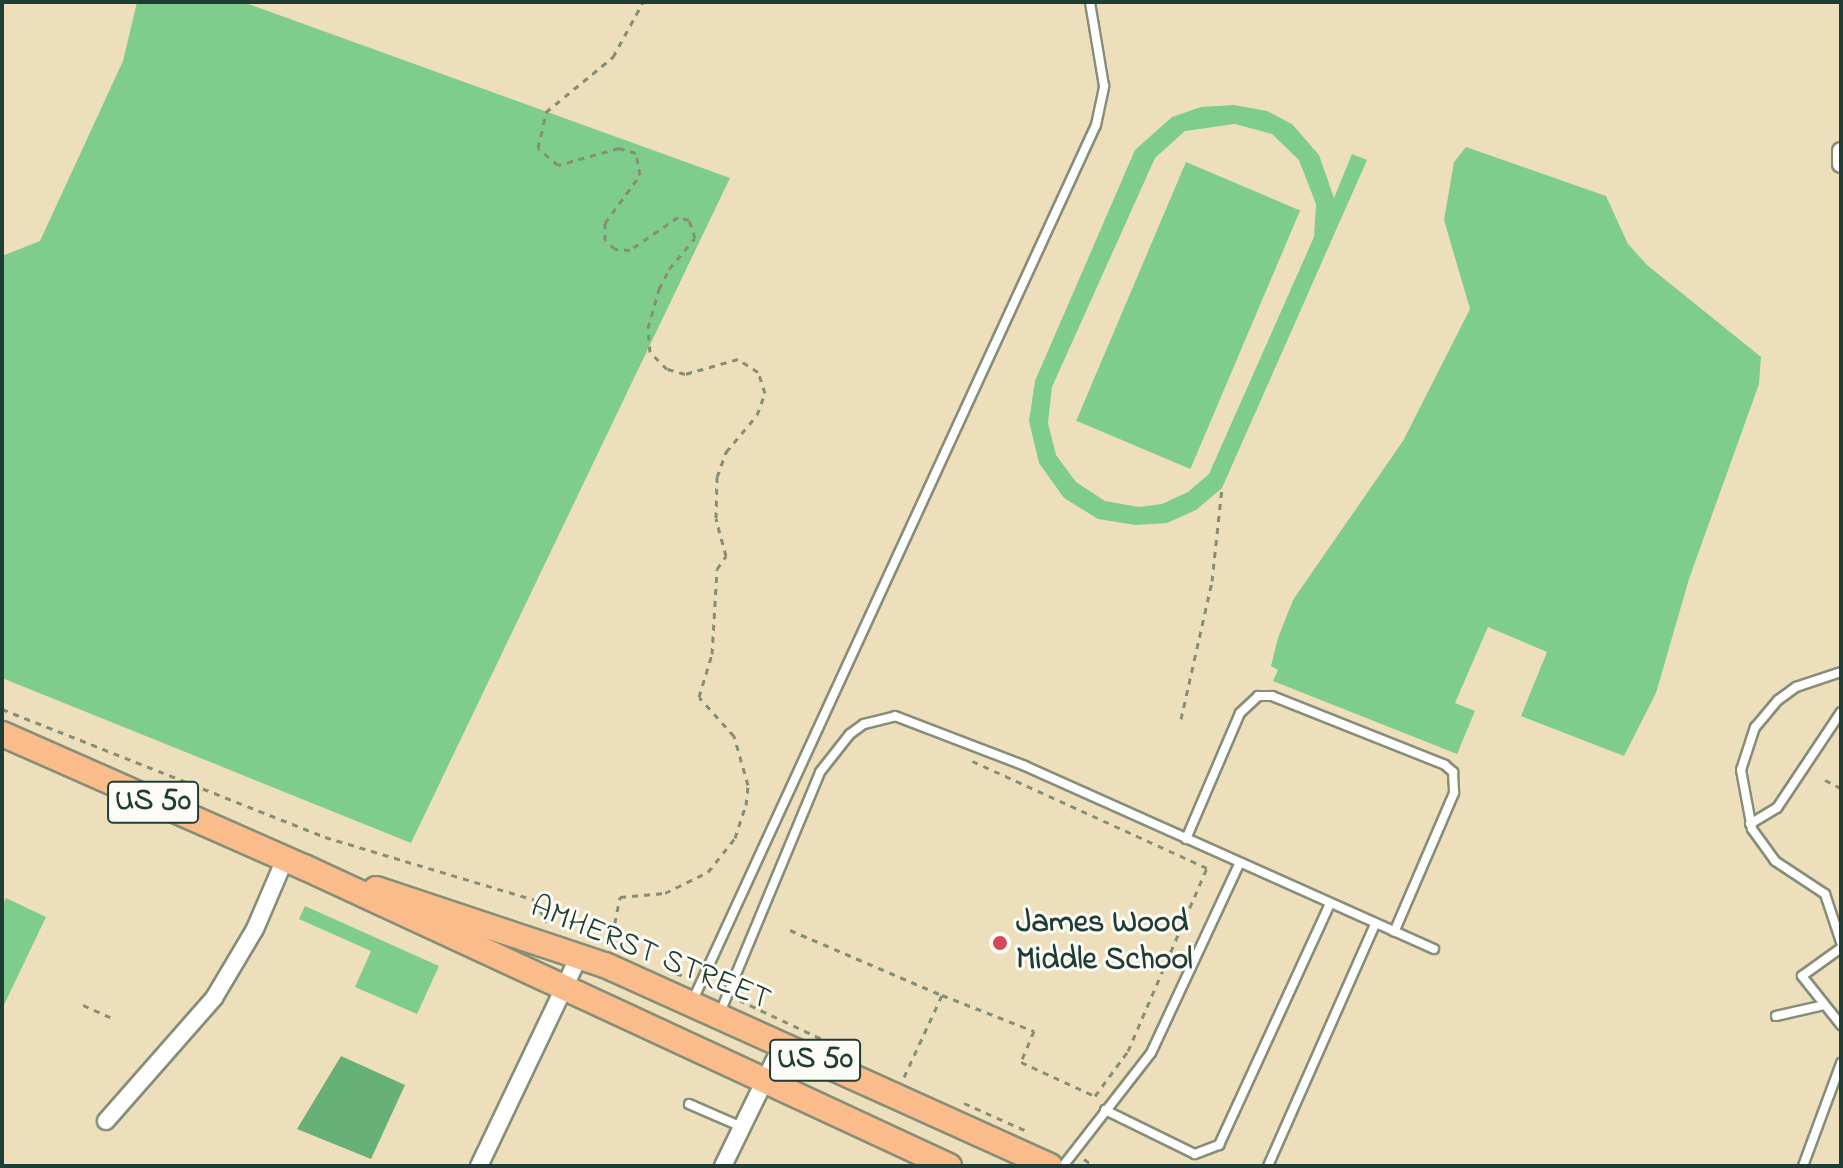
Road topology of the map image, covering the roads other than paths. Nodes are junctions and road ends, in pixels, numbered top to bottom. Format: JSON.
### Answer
{"nodes":[{"id":1,"x":1090,"y":2,"type":"edge"},
{"id":2,"x":1841,"y":151,"type":"edge"},
{"id":3,"x":1841,"y":164,"type":"edge"},
{"id":4,"x":1841,"y":672,"type":"edge"},
{"id":5,"x":1841,"y":712,"type":"edge"},
{"id":6,"x":2,"y":734,"type":"edge"},
{"id":7,"x":1750,"y":824,"type":"junction"},
{"id":8,"x":1186,"y":839,"type":"junction"},
{"id":9,"x":295,"y":863,"type":"junction"},
{"id":10,"x":1239,"y":864,"type":"junction"},
{"id":11,"x":1330,"y":904,"type":"junction"},
{"id":12,"x":1375,"y":924,"type":"junction"},
{"id":13,"x":1839,"y":929,"type":"edge"},
{"id":14,"x":1394,"y":932,"type":"junction"},
{"id":15,"x":1841,"y":945,"type":"edge"},
{"id":16,"x":1434,"y":949,"type":"dead end"},
{"id":17,"x":579,"y":956,"type":"junction"},
{"id":18,"x":564,"y":991,"type":"junction"},
{"id":19,"x":692,"y":1003,"type":"junction"},
{"id":20,"x":1824,"y":1005,"type":"junction"},
{"id":21,"x":719,"y":1015,"type":"junction"},
{"id":22,"x":1776,"y":1016,"type":"dead end"},
{"id":23,"x":1841,"y":1025,"type":"edge"},
{"id":24,"x":644,"y":1028,"type":"junction"},
{"id":25,"x":782,"y":1045,"type":"junction"},
{"id":26,"x":1841,"y":1063,"type":"edge"},
{"id":27,"x":763,"y":1082,"type":"junction"},
{"id":28,"x":689,"y":1104,"type":"dead end"},
{"id":29,"x":1105,"y":1110,"type":"junction"},
{"id":30,"x":106,"y":1121,"type":"dead end"},
{"id":31,"x":742,"y":1127,"type":"junction"},
{"id":32,"x":479,"y":1166,"type":"edge"},
{"id":33,"x":723,"y":1166,"type":"edge"},
{"id":34,"x":949,"y":1166,"type":"edge"},
{"id":35,"x":1050,"y":1166,"type":"edge"},
{"id":36,"x":1063,"y":1166,"type":"edge"},
{"id":37,"x":1268,"y":1166,"type":"edge"},
{"id":38,"x":1803,"y":1166,"type":"edge"}],
"edges":[{"from":1,"to":19,"type":"lane"},
{"from":2,"to":3,"type":"street"},
{"from":4,"to":7,"type":"lane"},
{"from":5,"to":7,"type":"lane"},
{"from":6,"to":9,"type":"main road","name":"AMHERST STREET","number":"US 50"},
{"from":7,"to":13,"type":"lane"},
{"from":8,"to":10,"type":"lane"},
{"from":8,"to":14,"type":"lane"},
{"from":8,"to":21,"type":"lane"},
{"from":9,"to":17,"type":"main road","name":"AMHERST STREET","number":"US 50"},
{"from":9,"to":18,"type":"main road","name":"AMHERST STREET","number":"US 50"},
{"from":9,"to":30,"type":"street"},
{"from":10,"to":11,"type":"lane"},
{"from":10,"to":29,"type":"lane"},
{"from":11,"to":12,"type":"lane"},
{"from":11,"to":29,"type":"lane"},
{"from":12,"to":14,"type":"lane"},
{"from":12,"to":37,"type":"lane"},
{"from":13,"to":15,"type":"lane"},
{"from":14,"to":16,"type":"lane"},
{"from":15,"to":20,"type":"lane"},
{"from":17,"to":18,"type":"street"},
{"from":17,"to":19,"type":"main road","name":"AMHERST STREET","number":"US 50"},
{"from":18,"to":24,"type":"main road","name":"AMHERST STREET","number":"US 50"},
{"from":18,"to":32,"type":"street"},
{"from":19,"to":21,"type":"main road","name":"AMHERST STREET","number":"US 50"},
{"from":20,"to":22,"type":"lane"},
{"from":20,"to":23,"type":"lane"},
{"from":21,"to":24,"type":"main road"},
{"from":21,"to":25,"type":"main road","name":"AMHERST STREET","number":"US 50"},
{"from":24,"to":27,"type":"main road","name":"AMHERST STREET","number":"US 50"},
{"from":25,"to":27,"type":"street"},
{"from":25,"to":35,"type":"main road","name":"AMHERST STREET","number":"US 50"},
{"from":26,"to":38,"type":"lane"},
{"from":27,"to":31,"type":"street"},
{"from":27,"to":34,"type":"main road","name":"AMHERST STREET","number":"US 50"},
{"from":28,"to":31,"type":"lane"},
{"from":29,"to":36,"type":"lane"},
{"from":31,"to":33,"type":"street"}]}
